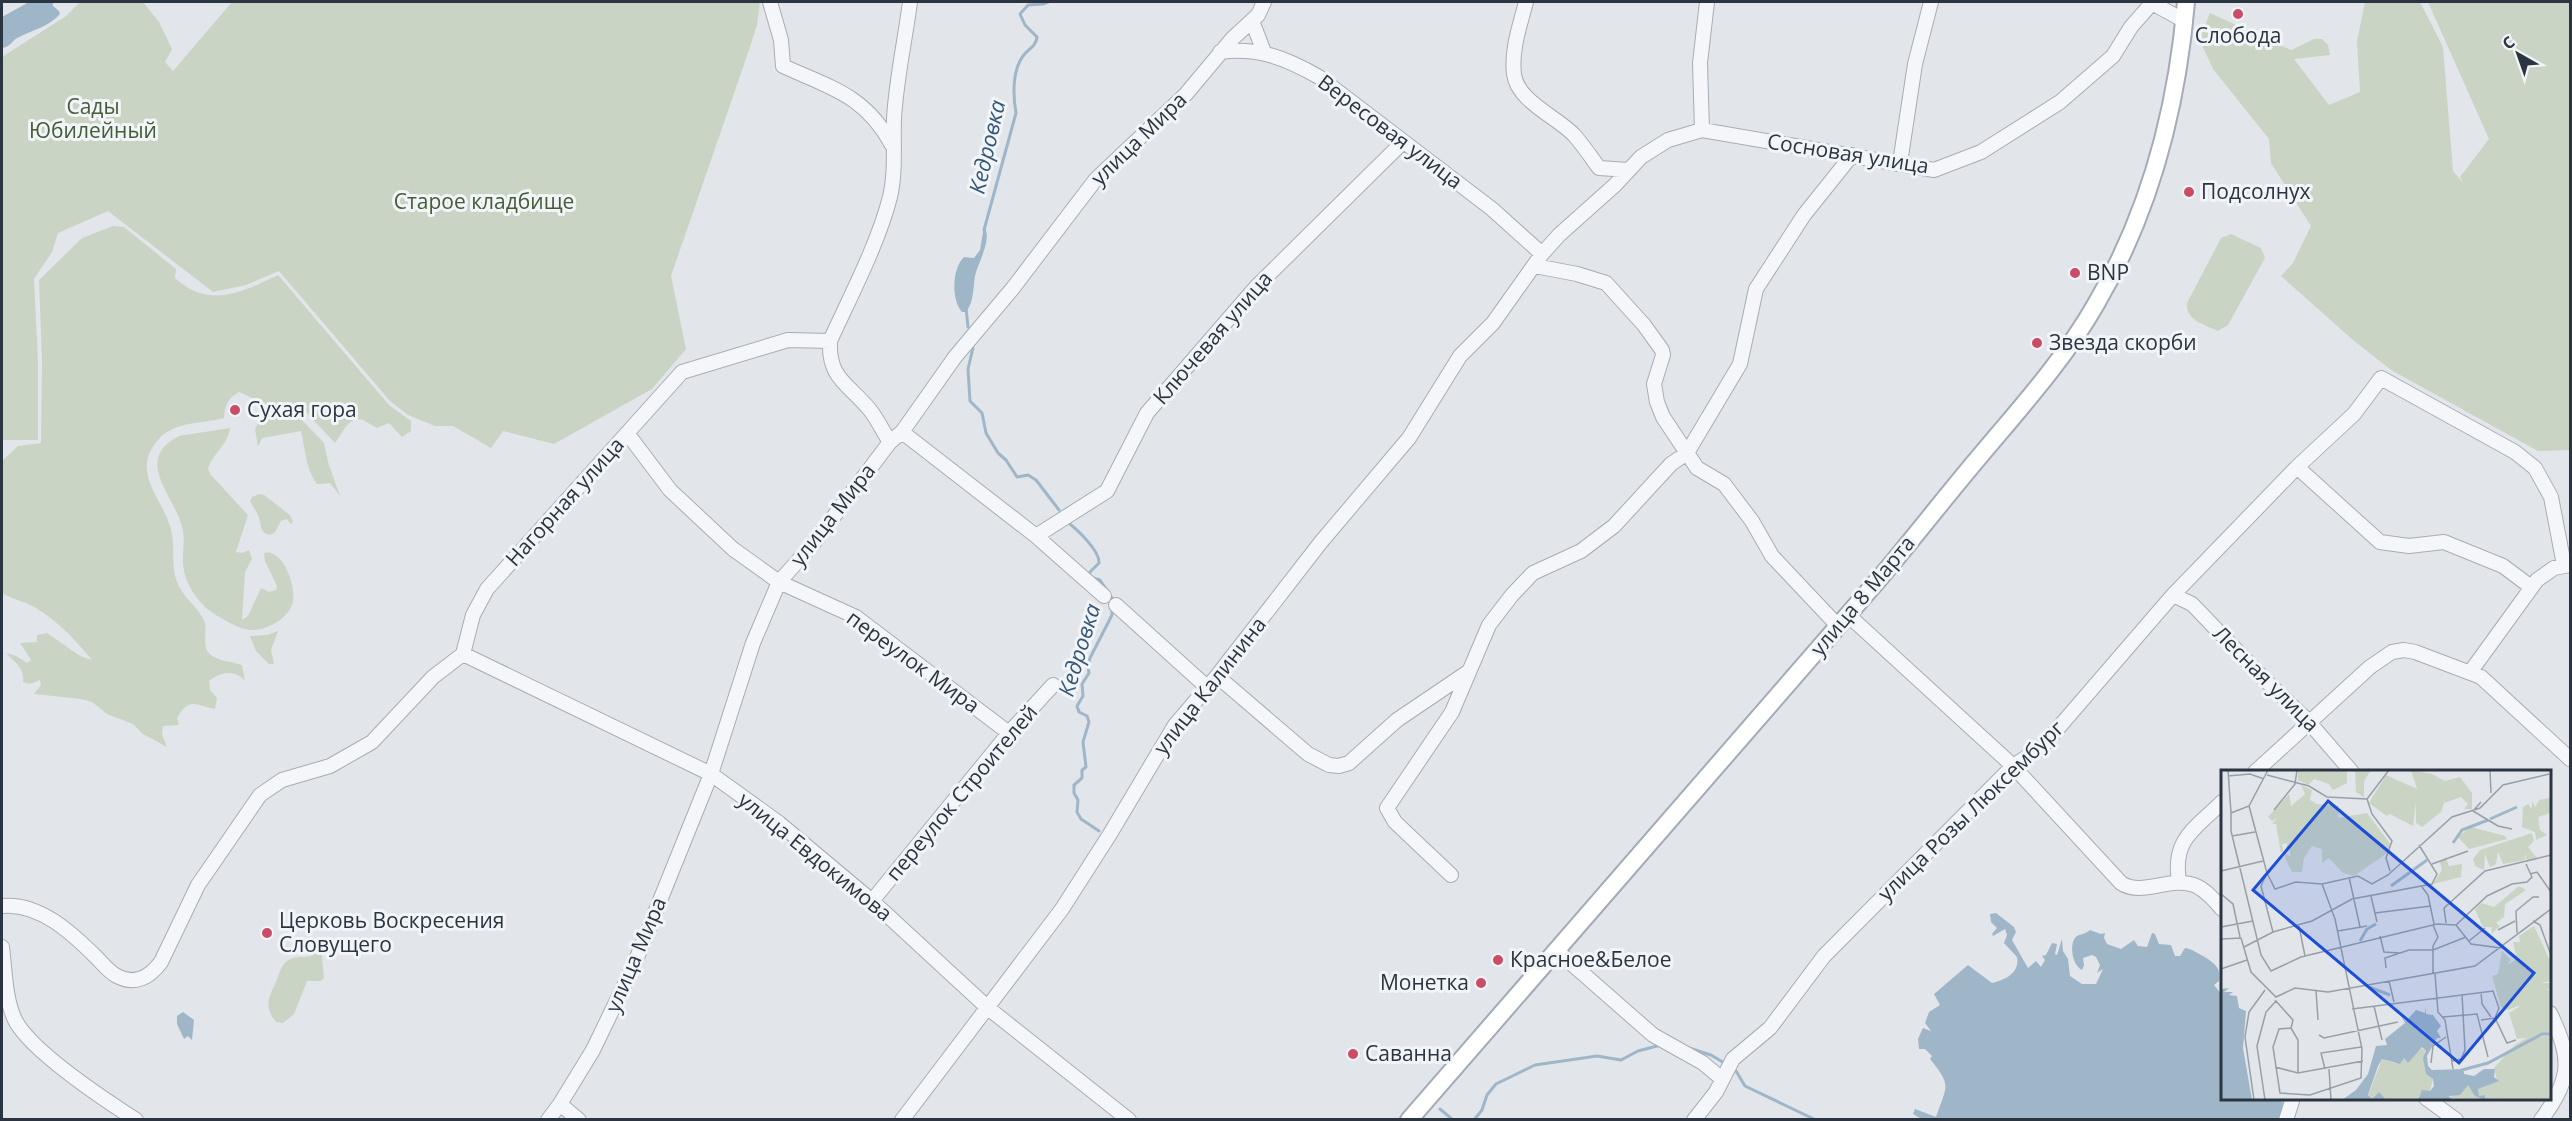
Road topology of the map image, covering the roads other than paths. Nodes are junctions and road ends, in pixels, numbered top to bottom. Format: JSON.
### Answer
{"nodes":[{"id":1,"x":770,"y":2,"type":"edge"},
{"id":2,"x":910,"y":2,"type":"edge"},
{"id":3,"x":1264,"y":2,"type":"edge"},
{"id":4,"x":1526,"y":2,"type":"edge"},
{"id":5,"x":1707,"y":2,"type":"edge"},
{"id":6,"x":1931,"y":2,"type":"edge"},
{"id":7,"x":2153,"y":2,"type":"edge"},
{"id":8,"x":2186,"y":2,"type":"edge"},
{"id":9,"x":1252,"y":21,"type":"junction"},
{"id":10,"x":2185,"y":21,"type":"junction"},
{"id":11,"x":1220,"y":52,"type":"junction"},
{"id":12,"x":1264,"y":52,"type":"junction"},
{"id":13,"x":1702,"y":130,"type":"junction"},
{"id":14,"x":1403,"y":142,"type":"junction"},
{"id":15,"x":893,"y":147,"type":"junction"},
{"id":16,"x":1852,"y":155,"type":"junction"},
{"id":17,"x":1900,"y":163,"type":"junction"},
{"id":18,"x":1599,"y":168,"type":"junction"},
{"id":19,"x":1629,"y":170,"type":"junction"},
{"id":20,"x":1600,"y":197,"type":"junction"},
{"id":21,"x":1538,"y":260,"type":"junction"},
{"id":22,"x":830,"y":341,"type":"junction"},
{"id":23,"x":902,"y":432,"type":"junction"},
{"id":24,"x":627,"y":433,"type":"junction"},
{"id":25,"x":890,"y":442,"type":"junction"},
{"id":26,"x":1687,"y":453,"type":"junction"},
{"id":27,"x":2297,"y":467,"type":"junction"},
{"id":28,"x":1036,"y":536,"type":"junction"},
{"id":29,"x":2567,"y":565,"type":"edge"},
{"id":30,"x":779,"y":582,"type":"junction"},
{"id":31,"x":2531,"y":587,"type":"junction"},
{"id":32,"x":2173,"y":595,"type":"junction"},
{"id":33,"x":1104,"y":596,"type":"dead end"},
{"id":34,"x":1116,"y":605,"type":"dead end"},
{"id":35,"x":1843,"y":621,"type":"junction"},
{"id":36,"x":463,"y":654,"type":"junction"},
{"id":37,"x":1468,"y":672,"type":"junction"},
{"id":38,"x":2471,"y":672,"type":"junction"},
{"id":39,"x":1217,"y":676,"type":"junction"},
{"id":40,"x":1053,"y":685,"type":"dead end"},
{"id":41,"x":1208,"y":688,"type":"junction"},
{"id":42,"x":2308,"y":721,"type":"junction"},
{"id":43,"x":1009,"y":733,"type":"junction"},
{"id":44,"x":2571,"y":759,"type":"edge"},
{"id":45,"x":2013,"y":766,"type":"junction"},
{"id":46,"x":2256,"y":770,"type":"edge"},
{"id":47,"x":2351,"y":770,"type":"edge"},
{"id":48,"x":711,"y":774,"type":"junction"},
{"id":49,"x":2221,"y":804,"type":"edge"},
{"id":50,"x":1451,"y":875,"type":"dead end"},
{"id":51,"x":2179,"y":881,"type":"junction"},
{"id":52,"x":872,"y":901,"type":"junction"},
{"id":53,"x":2,"y":906,"type":"edge"},
{"id":54,"x":2221,"y":907,"type":"edge"},
{"id":55,"x":2,"y":947,"type":"edge"},
{"id":56,"x":1556,"y":950,"type":"junction"},
{"id":57,"x":988,"y":1008,"type":"junction"},
{"id":58,"x":2551,"y":1015,"type":"edge"},
{"id":59,"x":2569,"y":1060,"type":"edge"},
{"id":60,"x":1726,"y":1071,"type":"junction"},
{"id":61,"x":2292,"y":1100,"type":"edge"},
{"id":62,"x":2429,"y":1100,"type":"edge"},
{"id":63,"x":560,"y":1104,"type":"junction"},
{"id":64,"x":136,"y":1119,"type":"edge"},
{"id":65,"x":548,"y":1119,"type":"edge"},
{"id":66,"x":579,"y":1119,"type":"edge"},
{"id":67,"x":902,"y":1119,"type":"edge"},
{"id":68,"x":1129,"y":1119,"type":"edge"},
{"id":69,"x":1409,"y":1119,"type":"edge"},
{"id":70,"x":1694,"y":1119,"type":"edge"},
{"id":71,"x":2286,"y":1119,"type":"edge"},
{"id":72,"x":2456,"y":1119,"type":"edge"},
{"id":73,"x":2541,"y":1119,"type":"edge"}],
"edges":[{"from":1,"to":15,"type":"street"},
{"from":2,"to":15,"type":"street"},
{"from":3,"to":9,"type":"street","name":"улица Мира"},
{"from":4,"to":18,"type":"street"},
{"from":5,"to":13,"type":"street"},
{"from":6,"to":17,"type":"street"},
{"from":7,"to":10,"type":"street","name":"Сосновая улица"},
{"from":7,"to":17,"type":"street","name":"Сосновая улица"},
{"from":8,"to":10,"type":"main road","name":"улица 8 Марта"},
{"from":9,"to":11,"type":"street","name":"улица Мира"},
{"from":9,"to":12,"type":"street"},
{"from":10,"to":35,"type":"main road","name":"улица 8 Марта"},
{"from":11,"to":12,"type":"street","name":"Вересовая улица"},
{"from":11,"to":23,"type":"street","name":"улица Мира"},
{"from":12,"to":14,"type":"street","name":"Вересовая улица"},
{"from":13,"to":16,"type":"street","name":"Сосновая улица"},
{"from":13,"to":19,"type":"street","name":"Сосновая улица"},
{"from":14,"to":21,"type":"street","name":"Вересовая улица"},
{"from":14,"to":28,"type":"street","name":"Ключевая улица"},
{"from":15,"to":22,"type":"street"},
{"from":16,"to":17,"type":"street","name":"Сосновая улица"},
{"from":16,"to":26,"type":"street"},
{"from":18,"to":19,"type":"street"},
{"from":18,"to":20,"type":"street"},
{"from":19,"to":20,"type":"street","name":"Сосновая улица"},
{"from":20,"to":21,"type":"street","name":"Сосновая улица"},
{"from":21,"to":26,"type":"street"},
{"from":21,"to":39,"type":"street","name":"улица Калинина"},
{"from":22,"to":24,"type":"street","name":"Нагорная улица"},
{"from":22,"to":25,"type":"street"},
{"from":23,"to":25,"type":"street","name":"улица Мира"},
{"from":23,"to":28,"type":"street"},
{"from":24,"to":30,"type":"street","name":"переулок Мира"},
{"from":24,"to":36,"type":"street","name":"Нагорная улица"},
{"from":25,"to":30,"type":"street","name":"улица Мира"},
{"from":26,"to":35,"type":"street"},
{"from":26,"to":37,"type":"street"},
{"from":27,"to":29,"type":"street","name":"улица Розы Люксембург"},
{"from":27,"to":31,"type":"street"},
{"from":27,"to":32,"type":"street","name":"улица Розы Люксембург"},
{"from":28,"to":33,"type":"street"},
{"from":29,"to":31,"type":"street"},
{"from":30,"to":43,"type":"street","name":"переулок Мира"},
{"from":30,"to":48,"type":"street","name":"улица Мира"},
{"from":31,"to":38,"type":"street"},
{"from":32,"to":42,"type":"street","name":"Лесная улица"},
{"from":32,"to":45,"type":"street","name":"улица Розы Люксембург"},
{"from":34,"to":41,"type":"street"},
{"from":35,"to":45,"type":"street"},
{"from":35,"to":56,"type":"main road","name":"улица 8 Марта"},
{"from":36,"to":48,"type":"street","name":"улица Евдокимова"},
{"from":36,"to":53,"type":"street"},
{"from":37,"to":39,"type":"street"},
{"from":37,"to":50,"type":"street"},
{"from":38,"to":42,"type":"street"},
{"from":38,"to":44,"type":"street"},
{"from":39,"to":41,"type":"street","name":"улица Калинина"},
{"from":40,"to":43,"type":"street","name":"переулок Строителей"},
{"from":41,"to":57,"type":"street","name":"улица Калинина"},
{"from":42,"to":46,"type":"street"},
{"from":42,"to":47,"type":"street","name":"Лесная улица"},
{"from":43,"to":52,"type":"street","name":"переулок Строителей"},
{"from":45,"to":51,"type":"street"},
{"from":45,"to":60,"type":"street","name":"улица Розы Люксембург"},
{"from":48,"to":52,"type":"street","name":"улица Евдокимова"},
{"from":48,"to":63,"type":"street","name":"улица Мира"},
{"from":49,"to":51,"type":"street"},
{"from":51,"to":54,"type":"street"},
{"from":52,"to":57,"type":"street","name":"улица Евдокимова"},
{"from":55,"to":64,"type":"street"},
{"from":56,"to":60,"type":"street"},
{"from":56,"to":69,"type":"main road","name":"улица 8 Марта"},
{"from":57,"to":67,"type":"street","name":"улица Калинина"},
{"from":57,"to":68,"type":"street","name":"улица Евдокимова"},
{"from":58,"to":59,"type":"street"},
{"from":59,"to":73,"type":"street"},
{"from":60,"to":70,"type":"street","name":"улица Розы Люксембург"},
{"from":61,"to":71,"type":"street"},
{"from":62,"to":72,"type":"street"},
{"from":63,"to":65,"type":"street","name":"улица Мира"},
{"from":63,"to":66,"type":"street"}]}
